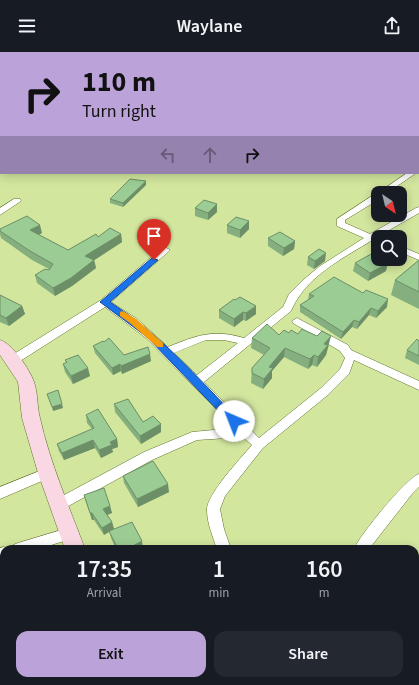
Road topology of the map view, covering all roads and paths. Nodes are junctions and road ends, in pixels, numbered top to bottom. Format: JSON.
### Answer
{"nodes":[{"id":1,"x":410,"y":174,"type":"edge"},
{"id":2,"x":392,"y":186,"type":"edge"},
{"id":3,"x":371,"y":200,"type":"edge"},
{"id":4,"x":16,"y":202,"type":"dead end"},
{"id":5,"x":419,"y":210,"type":"edge"},
{"id":6,"x":0,"y":212,"type":"edge"},
{"id":7,"x":389,"y":230,"type":"edge"},
{"id":8,"x":371,"y":239,"type":"edge"},
{"id":9,"x":371,"y":242,"type":"edge"},
{"id":10,"x":165,"y":250,"type":"dead end"},
{"id":11,"x":407,"y":252,"type":"edge"},
{"id":12,"x":419,"y":257,"type":"edge"},
{"id":13,"x":105,"y":302,"type":"junction"},
{"id":14,"x":297,"y":322,"type":"dead end"},
{"id":15,"x":247,"y":342,"type":"junction"},
{"id":16,"x":0,"y":345,"type":"edge"},
{"id":17,"x":167,"y":352,"type":"junction"},
{"id":18,"x":348,"y":353,"type":"junction"},
{"id":19,"x":13,"y":360,"type":"junction"},
{"id":20,"x":196,"y":382,"type":"junction"},
{"id":21,"x":419,"y":386,"type":"edge"},
{"id":22,"x":244,"y":432,"type":"junction"},
{"id":23,"x":259,"y":445,"type":"junction"},
{"id":24,"x":47,"y":473,"type":"junction"},
{"id":25,"x":419,"y":479,"type":"edge"},
{"id":26,"x":0,"y":493,"type":"edge"},
{"id":27,"x":58,"y":505,"type":"junction"},
{"id":28,"x":72,"y":541,"type":"edge"},
{"id":29,"x":45,"y":545,"type":"edge"},
{"id":30,"x":223,"y":545,"type":"edge"},
{"id":31,"x":364,"y":545,"type":"edge"}],
"edges":[{"from":1,"to":2,"type":"street"},
{"from":3,"to":8,"type":"street"},
{"from":4,"to":6,"type":"street"},
{"from":5,"to":7,"type":"street"},
{"from":9,"to":15,"type":"street"},
{"from":10,"to":13,"type":"street"},
{"from":11,"to":12,"type":"street"},
{"from":13,"to":17,"type":"street"},
{"from":13,"to":19,"type":"street"},
{"from":14,"to":18,"type":"street"},
{"from":15,"to":17,"type":"street"},
{"from":15,"to":20,"type":"street"},
{"from":16,"to":19,"type":"street"},
{"from":17,"to":20,"type":"street"},
{"from":18,"to":21,"type":"street"},
{"from":18,"to":23,"type":"street"},
{"from":19,"to":24,"type":"street"},
{"from":20,"to":22,"type":"street"},
{"from":22,"to":23,"type":"street"},
{"from":22,"to":27,"type":"street"},
{"from":23,"to":30,"type":"street"},
{"from":24,"to":26,"type":"street"},
{"from":24,"to":27,"type":"street"},
{"from":25,"to":31,"type":"street"},
{"from":27,"to":28,"type":"street"},
{"from":28,"to":29,"type":"street"}]}
